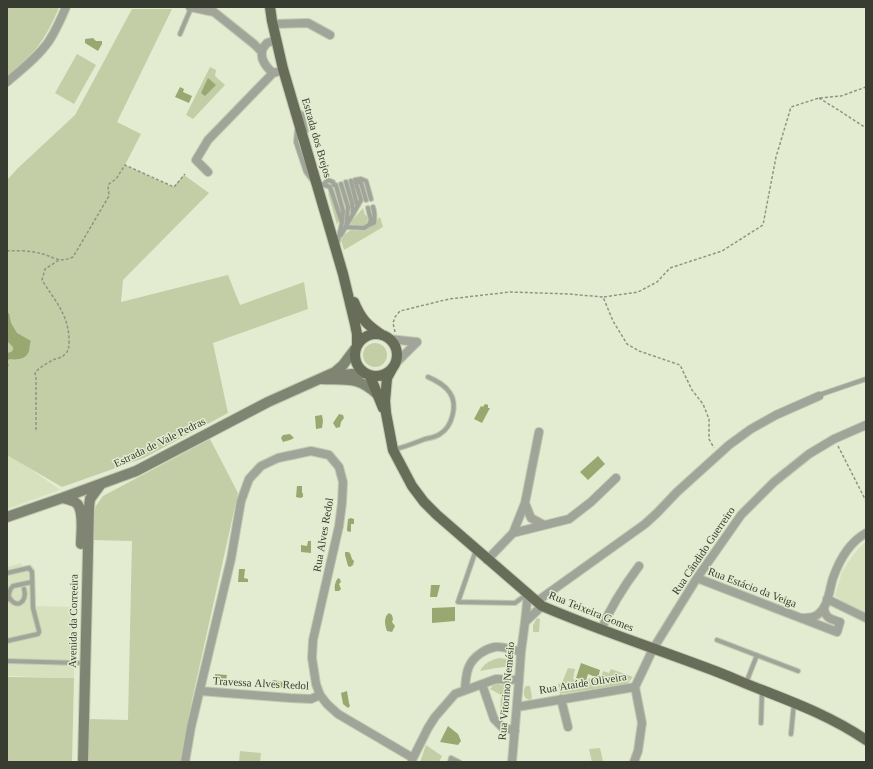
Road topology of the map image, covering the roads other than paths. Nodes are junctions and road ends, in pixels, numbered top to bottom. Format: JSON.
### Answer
{"nodes":[{"id":1,"x":66,"y":7,"type":"edge"},
{"id":2,"x":191,"y":7,"type":"edge"},
{"id":3,"x":270,"y":7,"type":"edge"},
{"id":4,"x":273,"y":24,"type":"junction"},
{"id":5,"x":180,"y":34,"type":"dead end"},
{"id":6,"x":330,"y":35,"type":"dead end"},
{"id":7,"x":276,"y":40,"type":"junction"},
{"id":8,"x":262,"y":52,"type":"junction"},
{"id":9,"x":283,"y":70,"type":"junction"},
{"id":10,"x":273,"y":73,"type":"junction"},
{"id":11,"x":7,"y":82,"type":"edge"},
{"id":12,"x":294,"y":108,"type":"junction"},
{"id":13,"x":298,"y":122,"type":"junction"},
{"id":14,"x":309,"y":158,"type":"junction"},
{"id":15,"x":208,"y":172,"type":"dead end"},
{"id":16,"x":350,"y":181,"type":"junction"},
{"id":17,"x":319,"y":185,"type":"junction"},
{"id":18,"x":335,"y":185,"type":"junction"},
{"id":19,"x":371,"y":198,"type":"dead end"},
{"id":20,"x":366,"y":200,"type":"dead end"},
{"id":21,"x":373,"y":207,"type":"dead end"},
{"id":22,"x":368,"y":208,"type":"dead end"},
{"id":23,"x":353,"y":215,"type":"junction"},
{"id":24,"x":370,"y":225,"type":"junction"},
{"id":25,"x":346,"y":228,"type":"junction"},
{"id":26,"x":337,"y":244,"type":"junction"},
{"id":27,"x":343,"y":274,"type":"junction"},
{"id":28,"x":390,"y":338,"type":"junction"},
{"id":29,"x":356,"y":347,"type":"junction"},
{"id":30,"x":395,"y":365,"type":"junction"},
{"id":31,"x":367,"y":374,"type":"junction"},
{"id":32,"x":428,"y":377,"type":"dead end"},
{"id":33,"x":320,"y":379,"type":"junction"},
{"id":34,"x":866,"y":379,"type":"edge"},
{"id":35,"x":378,"y":395,"type":"junction"},
{"id":36,"x":819,"y":396,"type":"joint"},
{"id":37,"x":386,"y":413,"type":"junction"},
{"id":38,"x":866,"y":425,"type":"edge"},
{"id":39,"x":539,"y":432,"type":"dead end"},
{"id":40,"x":393,"y":450,"type":"junction"},
{"id":41,"x":616,"y":478,"type":"dead end"},
{"id":42,"x":101,"y":484,"type":"junction"},
{"id":43,"x":62,"y":498,"type":"junction"},
{"id":44,"x":525,"y":503,"type":"junction"},
{"id":45,"x":7,"y":517,"type":"edge"},
{"id":46,"x":544,"y":524,"type":"junction"},
{"id":47,"x":513,"y":533,"type":"junction"},
{"id":48,"x":866,"y":533,"type":"edge"},
{"id":49,"x":476,"y":550,"type":"junction"},
{"id":50,"x":487,"y":560,"type":"junction"},
{"id":51,"x":639,"y":566,"type":"dead end"},
{"id":52,"x":7,"y":573,"type":"edge"},
{"id":53,"x":697,"y":578,"type":"junction"},
{"id":54,"x":32,"y":582,"type":"junction"},
{"id":55,"x":24,"y":589,"type":"dead end"},
{"id":56,"x":528,"y":593,"type":"junction"},
{"id":57,"x":8,"y":599,"type":"edge"},
{"id":58,"x":827,"y":599,"type":"junction"},
{"id":59,"x":539,"y":604,"type":"junction"},
{"id":60,"x":824,"y":607,"type":"junction"},
{"id":61,"x":799,"y":618,"type":"junction"},
{"id":62,"x":866,"y":618,"type":"edge"},
{"id":63,"x":525,"y":622,"type":"junction"},
{"id":64,"x":601,"y":630,"type":"junction"},
{"id":65,"x":717,"y":640,"type":"dead end"},
{"id":66,"x":7,"y":641,"type":"edge"},
{"id":67,"x":653,"y":649,"type":"junction"},
{"id":68,"x":521,"y":652,"type":"junction"},
{"id":69,"x":757,"y":655,"type":"junction"},
{"id":70,"x":7,"y":661,"type":"edge"},
{"id":71,"x":78,"y":663,"type":"junction"},
{"id":72,"x":798,"y":671,"type":"dead end"},
{"id":73,"x":519,"y":680,"type":"junction"},
{"id":74,"x":746,"y":683,"type":"junction"},
{"id":75,"x":482,"y":684,"type":"junction"},
{"id":76,"x":635,"y":687,"type":"junction"},
{"id":77,"x":465,"y":690,"type":"junction"},
{"id":78,"x":762,"y":690,"type":"junction"},
{"id":79,"x":200,"y":691,"type":"junction"},
{"id":80,"x":320,"y":695,"type":"junction"},
{"id":81,"x":561,"y":699,"type":"junction"},
{"id":82,"x":794,"y":702,"type":"junction"},
{"id":83,"x":517,"y":706,"type":"junction"},
{"id":84,"x":761,"y":723,"type":"dead end"},
{"id":85,"x":568,"y":727,"type":"dead end"},
{"id":86,"x":515,"y":731,"type":"junction"},
{"id":87,"x":791,"y":734,"type":"dead end"},
{"id":88,"x":866,"y":740,"type":"edge"},
{"id":89,"x":413,"y":760,"type":"edge"},
{"id":90,"x":77,"y":762,"type":"edge"},
{"id":91,"x":83,"y":762,"type":"edge"},
{"id":92,"x":185,"y":762,"type":"edge"},
{"id":93,"x":450,"y":762,"type":"edge"},
{"id":94,"x":459,"y":762,"type":"edge"},
{"id":95,"x":512,"y":762,"type":"edge"},
{"id":96,"x":634,"y":762,"type":"edge"}],
"edges":[{"from":1,"to":11,"type":"street"},
{"from":2,"to":5,"type":"lane"},
{"from":2,"to":8,"type":"street"},
{"from":3,"to":4,"type":"main road","name":"Estrada dos Brejos"},
{"from":4,"to":6,"type":"street"},
{"from":4,"to":7,"type":"main road","name":"Estrada dos Brejos"},
{"from":7,"to":8,"type":"street"},
{"from":7,"to":9,"type":"main road","name":"Estrada dos Brejos"},
{"from":8,"to":10,"type":"street"},
{"from":9,"to":10,"type":"street"},
{"from":9,"to":12,"type":"main road","name":"Estrada dos Brejos"},
{"from":10,"to":15,"type":"street"},
{"from":12,"to":13,"type":"main road","name":"Estrada dos Brejos"},
{"from":12,"to":14,"type":"lane"},
{"from":13,"to":14,"type":"main road","name":"Estrada dos Brejos"},
{"from":13,"to":17,"type":"lane"},
{"from":14,"to":17,"type":"main road","name":"Estrada dos Brejos"},
{"from":16,"to":18,"type":"lane"},
{"from":16,"to":19,"type":"lane"},
{"from":16,"to":20,"type":"lane"},
{"from":16,"to":23,"type":"lane"},
{"from":16,"to":23,"type":"lane"},
{"from":17,"to":18,"type":"lane"},
{"from":17,"to":26,"type":"main road","name":"Estrada dos Brejos"},
{"from":18,"to":25,"type":"lane"},
{"from":18,"to":26,"type":"lane"},
{"from":21,"to":24,"type":"lane"},
{"from":22,"to":24,"type":"lane"},
{"from":23,"to":25,"type":"lane"},
{"from":24,"to":25,"type":"lane"},
{"from":25,"to":26,"type":"lane"},
{"from":26,"to":27,"type":"main road","name":"Estrada dos Brejos"},
{"from":27,"to":28,"type":"main road","name":"Estrada dos Brejos"},
{"from":27,"to":29,"type":"main road","name":"Estrada dos Brejos"},
{"from":28,"to":29,"type":"main road"},
{"from":28,"to":30,"type":"main road"},
{"from":28,"to":30,"type":"street"},
{"from":29,"to":31,"type":"main road"},
{"from":29,"to":33,"type":"main road","name":"Estrada de Vale Pedras"},
{"from":30,"to":31,"type":"main road"},
{"from":30,"to":37,"type":"main road","name":"Rua Teixeira Gomes"},
{"from":31,"to":33,"type":"main road","name":"Estrada de Vale Pedras"},
{"from":31,"to":35,"type":"main road","name":"Rua Teixeira Gomes"},
{"from":32,"to":40,"type":"lane"},
{"from":33,"to":35,"type":"main road"},
{"from":33,"to":42,"type":"main road","name":"Estrada de Vale Pedras"},
{"from":34,"to":36,"type":"lane"},
{"from":35,"to":37,"type":"main road","name":"Rua Teixeira Gomes"},
{"from":36,"to":59,"type":"street"},
{"from":37,"to":40,"type":"main road","name":"Rua Teixeira Gomes"},
{"from":38,"to":53,"type":"street","name":"Rua Cândido Guerreiro"},
{"from":39,"to":44,"type":"street"},
{"from":40,"to":49,"type":"main road","name":"Rua Teixeira Gomes"},
{"from":41,"to":46,"type":"street"},
{"from":42,"to":43,"type":"main road","name":"Estrada de Vale Pedras"},
{"from":42,"to":91,"type":"main road","name":"Avenida da Correeira"},
{"from":43,"to":45,"type":"main road","name":"Estrada de Vale Pedras"},
{"from":43,"to":71,"type":"main road","name":"Avenida da Correeira"},
{"from":44,"to":46,"type":"street"},
{"from":44,"to":47,"type":"street"},
{"from":46,"to":47,"type":"street"},
{"from":47,"to":50,"type":"street"},
{"from":48,"to":58,"type":"street"},
{"from":49,"to":50,"type":"main road","name":"Rua Teixeira Gomes"},
{"from":49,"to":56,"type":"lane"},
{"from":50,"to":56,"type":"main road","name":"Rua Teixeira Gomes"},
{"from":51,"to":64,"type":"street"},
{"from":52,"to":54,"type":"lane"},
{"from":53,"to":61,"type":"street","name":"Rua Estácio da Veiga"},
{"from":53,"to":67,"type":"street","name":"Rua Cândido Guerreiro"},
{"from":54,"to":57,"type":"lane"},
{"from":54,"to":66,"type":"lane"},
{"from":55,"to":57,"type":"lane"},
{"from":56,"to":59,"type":"main road","name":"Rua Teixeira Gomes"},
{"from":56,"to":63,"type":"street","name":"Rua Vitorino Nemésio"},
{"from":58,"to":60,"type":"street"},
{"from":58,"to":62,"type":"street"},
{"from":59,"to":63,"type":"street"},
{"from":59,"to":64,"type":"main road","name":"Rua Teixeira Gomes"},
{"from":60,"to":61,"type":"street","name":"Rua Estácio da Veiga"},
{"from":60,"to":61,"type":"street","name":"Rua Estácio da Veiga"},
{"from":63,"to":68,"type":"street","name":"Rua Vitorino Nemésio"},
{"from":64,"to":67,"type":"main road","name":"Rua Teixeira Gomes"},
{"from":65,"to":69,"type":"lane"},
{"from":67,"to":74,"type":"main road","name":"Rua Teixeira Gomes"},
{"from":67,"to":76,"type":"street","name":"Rua Ataíde Oliveira"},
{"from":68,"to":73,"type":"street","name":"Rua Vitorino Nemésio"},
{"from":68,"to":77,"type":"street"},
{"from":69,"to":72,"type":"lane"},
{"from":69,"to":74,"type":"lane"},
{"from":70,"to":71,"type":"lane"},
{"from":71,"to":90,"type":"main road","name":"Avenida da Correeira"},
{"from":73,"to":75,"type":"street"},
{"from":73,"to":83,"type":"street","name":"Rua Vitorino Nemésio"},
{"from":74,"to":78,"type":"main road","name":"Rua Teixeira Gomes"},
{"from":75,"to":77,"type":"street"},
{"from":75,"to":86,"type":"street"},
{"from":76,"to":81,"type":"street","name":"Rua Ataíde Oliveira"},
{"from":76,"to":96,"type":"street"},
{"from":77,"to":89,"type":"street"},
{"from":78,"to":82,"type":"main road","name":"Rua Teixeira Gomes"},
{"from":78,"to":84,"type":"lane"},
{"from":79,"to":80,"type":"street","name":"Travessa Alves Redol"},
{"from":79,"to":80,"type":"street","name":"Rua Alves Redol"},
{"from":79,"to":92,"type":"street","name":"Rua Alves Redol"},
{"from":80,"to":89,"type":"street","name":"Rua Alves Redol"},
{"from":81,"to":83,"type":"street","name":"Rua Ataíde Oliveira"},
{"from":81,"to":85,"type":"street"},
{"from":82,"to":87,"type":"lane"},
{"from":82,"to":88,"type":"main road","name":"Rua Teixeira Gomes"},
{"from":83,"to":86,"type":"street","name":"Rua Vitorino Nemésio"},
{"from":86,"to":95,"type":"street","name":"Rua Vitorino Nemésio"},
{"from":93,"to":94,"type":"lane"}]}
